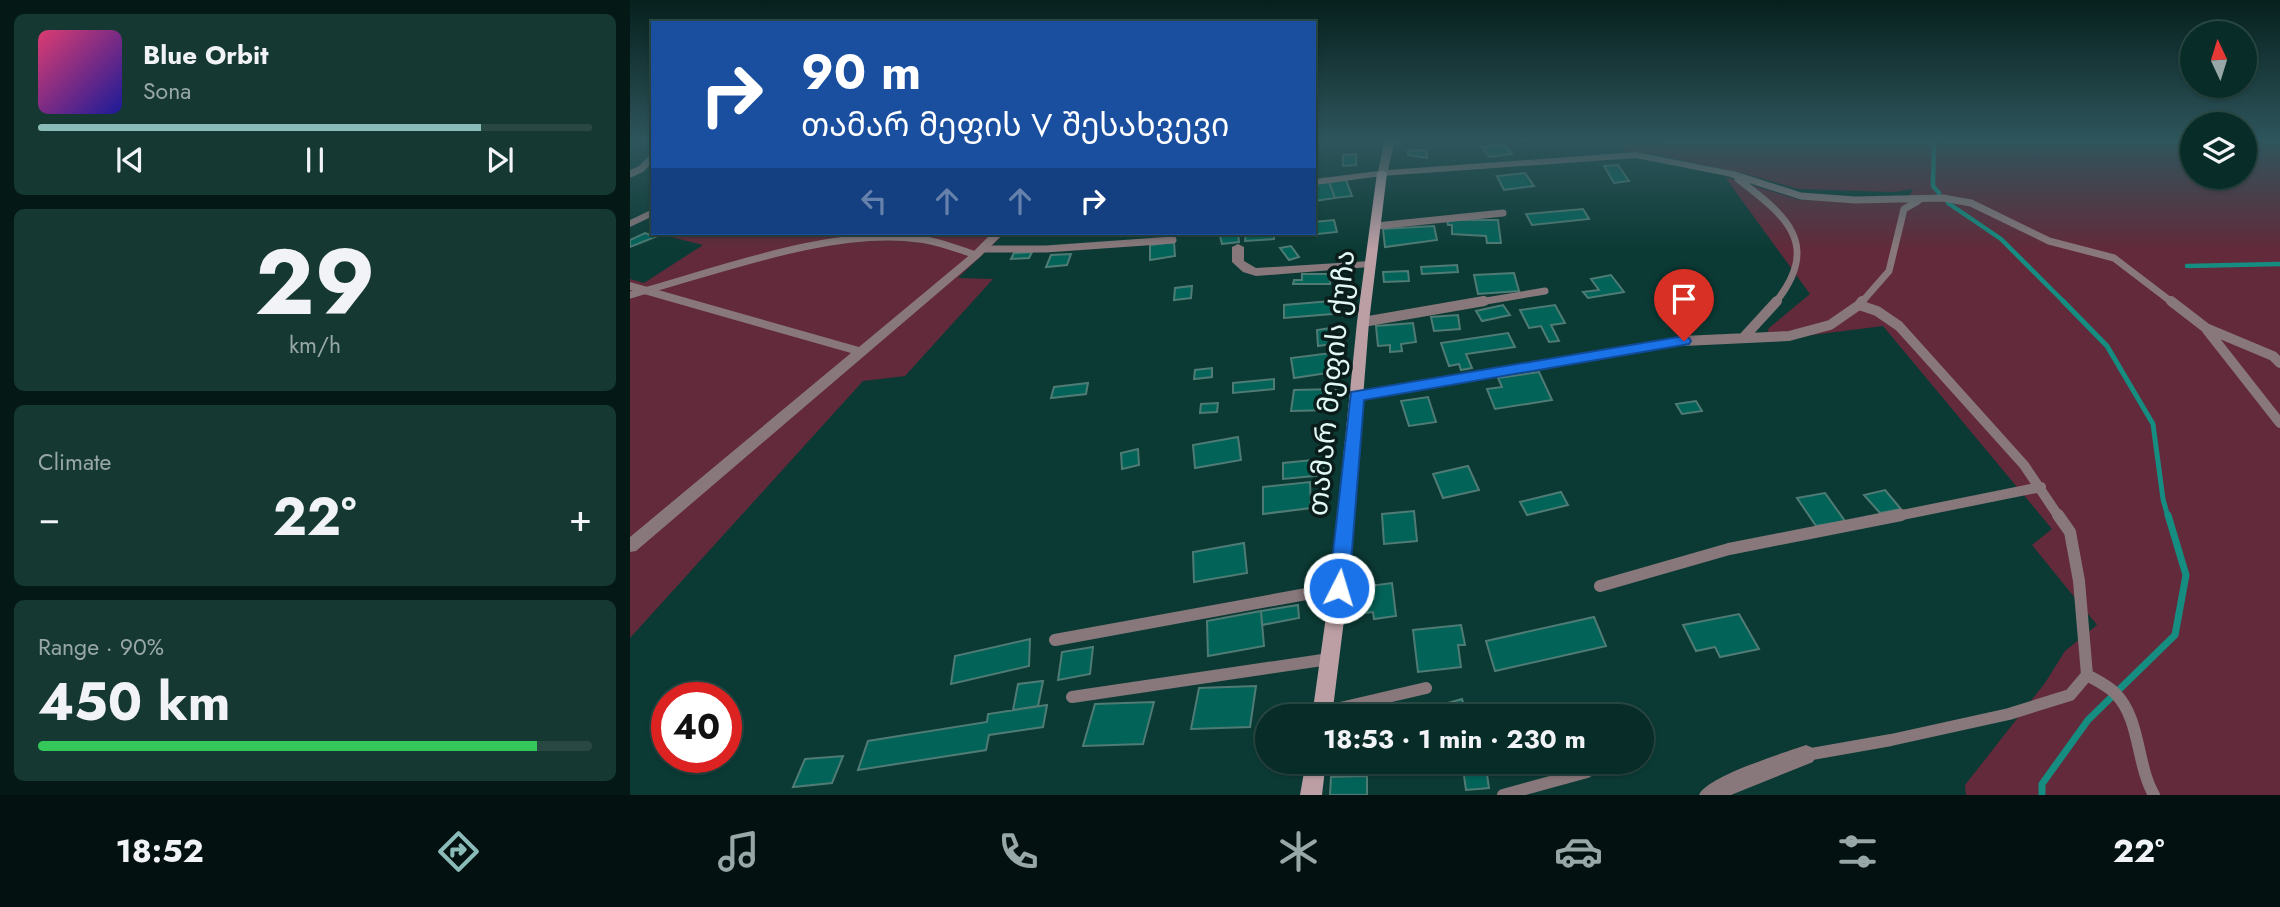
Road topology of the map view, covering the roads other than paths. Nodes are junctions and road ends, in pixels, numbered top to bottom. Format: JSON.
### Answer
{"nodes":[{"id":1,"x":1359,"y":176,"type":"edge"},
{"id":2,"x":1382,"y":176,"type":"edge"},
{"id":3,"x":1735,"y":176,"type":"edge"},
{"id":4,"x":1739,"y":176,"type":"edge"},
{"id":5,"x":1316,"y":182,"type":"edge"},
{"id":6,"x":1921,"y":199,"type":"junction"},
{"id":7,"x":651,"y":213,"type":"edge"},
{"id":8,"x":1503,"y":213,"type":"dead end"},
{"id":9,"x":630,"y":224,"type":"edge"},
{"id":10,"x":1376,"y":226,"type":"junction"},
{"id":11,"x":996,"y":235,"type":"edge"},
{"id":12,"x":1173,"y":240,"type":"dead end"},
{"id":13,"x":1238,"y":247,"type":"dead end"},
{"id":14,"x":979,"y":252,"type":"junction"},
{"id":15,"x":1370,"y":264,"type":"junction"},
{"id":16,"x":630,"y":286,"type":"edge"},
{"id":17,"x":647,"y":291,"type":"junction"},
{"id":18,"x":1545,"y":291,"type":"dead end"},
{"id":19,"x":630,"y":295,"type":"edge"},
{"id":20,"x":1860,"y":305,"type":"junction"},
{"id":21,"x":1363,"y":322,"type":"junction"},
{"id":22,"x":2206,"y":328,"type":"junction"},
{"id":23,"x":1744,"y":337,"type":"junction"},
{"id":24,"x":1684,"y":341,"type":"joint"},
{"id":25,"x":859,"y":351,"type":"junction"},
{"id":26,"x":2278,"y":359,"type":"edge"},
{"id":27,"x":1357,"y":396,"type":"junction"},
{"id":28,"x":2280,"y":423,"type":"edge"},
{"id":29,"x":2041,"y":487,"type":"junction"},
{"id":30,"x":630,"y":547,"type":"edge"},
{"id":31,"x":1600,"y":586,"type":"dead end"},
{"id":32,"x":1339,"y":588,"type":"junction"},
{"id":33,"x":1055,"y":640,"type":"dead end"},
{"id":34,"x":1329,"y":659,"type":"junction"},
{"id":35,"x":2087,"y":675,"type":"junction"},
{"id":36,"x":1426,"y":688,"type":"dead end"},
{"id":37,"x":1072,"y":697,"type":"dead end"},
{"id":38,"x":1323,"y":704,"type":"edge"},
{"id":39,"x":1362,"y":704,"type":"edge"},
{"id":40,"x":1806,"y":755,"type":"joint"},
{"id":41,"x":1314,"y":774,"type":"edge"},
{"id":42,"x":1580,"y":774,"type":"edge"},
{"id":43,"x":1311,"y":795,"type":"edge"},
{"id":44,"x":1503,"y":795,"type":"edge"},
{"id":45,"x":1710,"y":795,"type":"edge"},
{"id":46,"x":2154,"y":795,"type":"edge"}],
"edges":[{"from":1,"to":5,"type":"street"},
{"from":2,"to":10,"type":"street","name":"თამარ მეფის ქუჩა"},
{"from":3,"to":23,"type":"lane"},
{"from":4,"to":6,"type":"lane"},
{"from":6,"to":20,"type":"lane"},
{"from":6,"to":22,"type":"lane"},
{"from":7,"to":9,"type":"street"},
{"from":8,"to":10,"type":"lane"},
{"from":10,"to":15,"type":"street","name":"თამარ მეფის ქუჩა"},
{"from":11,"to":14,"type":"street"},
{"from":12,"to":14,"type":"lane"},
{"from":13,"to":15,"type":"street"},
{"from":14,"to":17,"type":"lane"},
{"from":14,"to":25,"type":"street"},
{"from":15,"to":21,"type":"street","name":"თამარ მეფის ქუჩა"},
{"from":16,"to":17,"type":"street"},
{"from":17,"to":19,"type":"lane"},
{"from":17,"to":25,"type":"street"},
{"from":18,"to":21,"type":"lane"},
{"from":20,"to":23,"type":"lane"},
{"from":20,"to":29,"type":"lane"},
{"from":21,"to":27,"type":"street","name":"თამარ მეფის ქუჩა"},
{"from":22,"to":26,"type":"lane"},
{"from":22,"to":28,"type":"lane"},
{"from":23,"to":24,"type":"lane"},
{"from":24,"to":27,"type":"street"},
{"from":25,"to":30,"type":"street"},
{"from":27,"to":32,"type":"street","name":"თამარ მეფის ქუჩა"},
{"from":29,"to":31,"type":"lane"},
{"from":29,"to":35,"type":"lane"},
{"from":32,"to":33,"type":"lane"},
{"from":32,"to":34,"type":"street","name":"თამარ მეფის ქუჩა"},
{"from":34,"to":37,"type":"lane"},
{"from":34,"to":38,"type":"street","name":"თამარ მეფის ქუჩა"},
{"from":35,"to":40,"type":"lane"},
{"from":35,"to":46,"type":"lane"},
{"from":36,"to":39,"type":"lane"},
{"from":40,"to":45,"type":"street"},
{"from":41,"to":43,"type":"street"},
{"from":42,"to":44,"type":"lane"}]}
